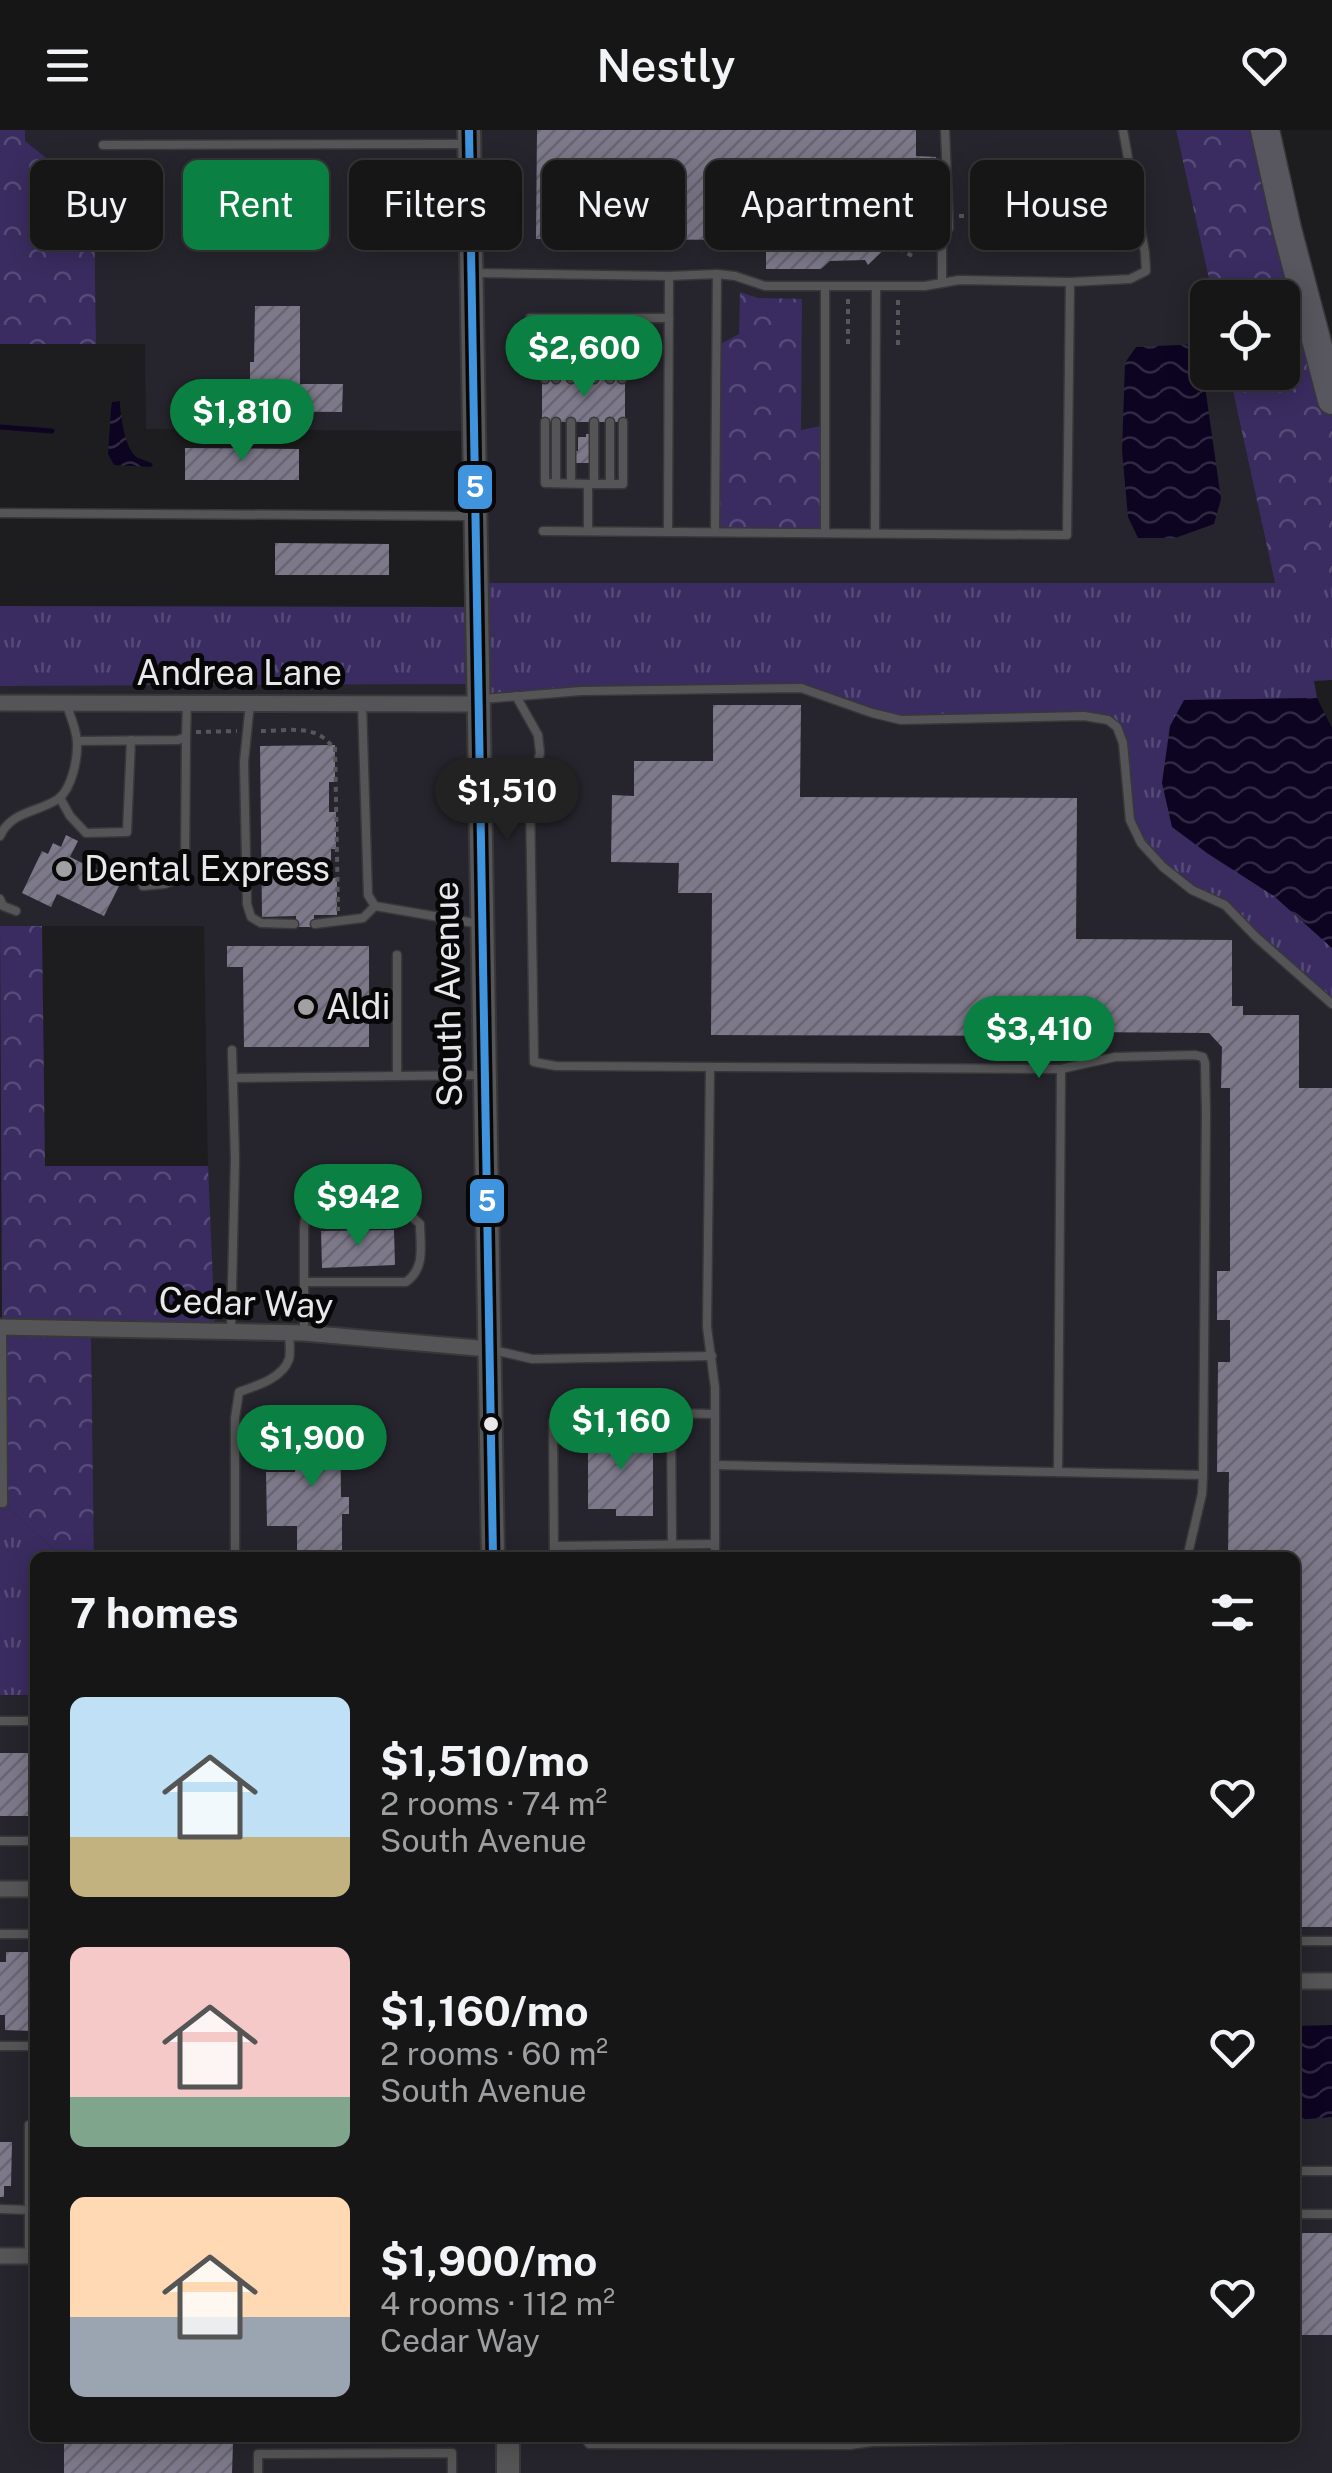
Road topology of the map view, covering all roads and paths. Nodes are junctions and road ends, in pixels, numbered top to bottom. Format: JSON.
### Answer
{"nodes":[{"id":1,"x":217,"y":130,"type":"edge"},
{"id":2,"x":369,"y":130,"type":"edge"},
{"id":3,"x":945,"y":130,"type":"edge"},
{"id":4,"x":1123,"y":130,"type":"edge"},
{"id":5,"x":1265,"y":130,"type":"edge"},
{"id":6,"x":469,"y":137,"type":"edge"},
{"id":7,"x":217,"y":143,"type":"junction"},
{"id":8,"x":369,"y":143,"type":"junction"},
{"id":9,"x":102,"y":145,"type":"dead end"},
{"id":10,"x":955,"y":216,"type":"dead end"},
{"id":11,"x":970,"y":216,"type":"edge"},
{"id":12,"x":901,"y":250,"type":"edge"},
{"id":13,"x":916,"y":258,"type":"dead end"},
{"id":14,"x":471,"y":273,"type":"junction"},
{"id":15,"x":717,"y":274,"type":"junction"},
{"id":16,"x":670,"y":276,"type":"junction"},
{"id":17,"x":1070,"y":282,"type":"junction"},
{"id":18,"x":942,"y":283,"type":"junction"},
{"id":19,"x":876,"y":286,"type":"junction"},
{"id":20,"x":825,"y":287,"type":"junction"},
{"id":21,"x":898,"y":293,"type":"dead end"},
{"id":22,"x":848,"y":298,"type":"dead end"},
{"id":23,"x":530,"y":318,"type":"dead end"},
{"id":24,"x":587,"y":318,"type":"junction"},
{"id":25,"x":669,"y":318,"type":"junction"},
{"id":26,"x":848,"y":344,"type":"dead end"},
{"id":27,"x":898,"y":345,"type":"dead end"},
{"id":28,"x":556,"y":361,"type":"junction"},
{"id":29,"x":570,"y":361,"type":"junction"},
{"id":30,"x":591,"y":361,"type":"junction"},
{"id":31,"x":610,"y":361,"type":"junction"},
{"id":32,"x":545,"y":379,"type":"dead end"},
{"id":33,"x":556,"y":379,"type":"dead end"},
{"id":34,"x":571,"y":379,"type":"dead end"},
{"id":35,"x":594,"y":379,"type":"dead end"},
{"id":36,"x":610,"y":379,"type":"dead end"},
{"id":37,"x":622,"y":379,"type":"dead end"},
{"id":38,"x":1332,"y":400,"type":"edge"},
{"id":39,"x":545,"y":422,"type":"dead end"},
{"id":40,"x":556,"y":422,"type":"dead end"},
{"id":41,"x":571,"y":422,"type":"dead end"},
{"id":42,"x":594,"y":422,"type":"dead end"},
{"id":43,"x":610,"y":422,"type":"dead end"},
{"id":44,"x":623,"y":422,"type":"dead end"},
{"id":45,"x":556,"y":483,"type":"junction"},
{"id":46,"x":571,"y":483,"type":"junction"},
{"id":47,"x":591,"y":484,"type":"junction"},
{"id":48,"x":610,"y":484,"type":"junction"},
{"id":49,"x":0,"y":513,"type":"edge"},
{"id":50,"x":476,"y":516,"type":"junction"},
{"id":51,"x":668,"y":530,"type":"junction"},
{"id":52,"x":543,"y":531,"type":"dead end"},
{"id":53,"x":588,"y":531,"type":"junction"},
{"id":54,"x":714,"y":532,"type":"junction"},
{"id":55,"x":825,"y":533,"type":"junction"},
{"id":56,"x":875,"y":533,"type":"junction"},
{"id":57,"x":516,"y":696,"type":"junction"},
{"id":58,"x":0,"y":702,"type":"edge"},
{"id":59,"x":66,"y":702,"type":"junction"},
{"id":60,"x":478,"y":702,"type":"junction"},
{"id":61,"x":188,"y":703,"type":"junction"},
{"id":62,"x":250,"y":703,"type":"junction"},
{"id":63,"x":362,"y":704,"type":"junction"},
{"id":64,"x":247,"y":731,"type":"junction"},
{"id":65,"x":186,"y":734,"type":"junction"},
{"id":66,"x":130,"y":740,"type":"junction"},
{"id":67,"x":77,"y":741,"type":"junction"},
{"id":68,"x":60,"y":798,"type":"junction"},
{"id":69,"x":0,"y":836,"type":"edge"},
{"id":70,"x":143,"y":886,"type":"dead end"},
{"id":71,"x":0,"y":899,"type":"edge"},
{"id":72,"x":375,"y":906,"type":"junction"},
{"id":73,"x":16,"y":912,"type":"dead end"},
{"id":74,"x":338,"y":920,"type":"junction"},
{"id":75,"x":294,"y":924,"type":"dead end"},
{"id":76,"x":315,"y":924,"type":"dead end"},
{"id":77,"x":482,"y":924,"type":"junction"},
{"id":78,"x":397,"y":956,"type":"dead end"},
{"id":79,"x":1332,"y":1004,"type":"edge"},
{"id":80,"x":232,"y":1050,"type":"dead end"},
{"id":81,"x":710,"y":1067,"type":"junction"},
{"id":82,"x":1061,"y":1069,"type":"junction"},
{"id":83,"x":485,"y":1074,"type":"junction"},
{"id":84,"x":398,"y":1076,"type":"junction"},
{"id":85,"x":232,"y":1078,"type":"junction"},
{"id":86,"x":304,"y":1282,"type":"junction"},
{"id":87,"x":1,"y":1328,"type":"edge"},
{"id":88,"x":231,"y":1330,"type":"junction"},
{"id":89,"x":296,"y":1333,"type":"junction"},
{"id":90,"x":489,"y":1349,"type":"junction"},
{"id":91,"x":712,"y":1356,"type":"junction"},
{"id":92,"x":671,"y":1414,"type":"junction"},
{"id":93,"x":715,"y":1414,"type":"junction"},
{"id":94,"x":715,"y":1465,"type":"junction"},
{"id":95,"x":1058,"y":1472,"type":"junction"},
{"id":96,"x":1202,"y":1475,"type":"junction"},
{"id":97,"x":0,"y":1503,"type":"edge"},
{"id":98,"x":672,"y":1544,"type":"junction"},
{"id":99,"x":715,"y":1544,"type":"junction"},
{"id":100,"x":554,"y":1546,"type":"junction"},
{"id":101,"x":236,"y":1552,"type":"edge"},
{"id":102,"x":493,"y":1552,"type":"edge"},
{"id":103,"x":554,"y":1552,"type":"edge"},
{"id":104,"x":715,"y":1552,"type":"edge"},
{"id":105,"x":1188,"y":1552,"type":"edge"},
{"id":106,"x":0,"y":1720,"type":"edge"},
{"id":107,"x":30,"y":1720,"type":"edge"},
{"id":108,"x":0,"y":1842,"type":"edge"},
{"id":109,"x":30,"y":1842,"type":"edge"},
{"id":110,"x":0,"y":1888,"type":"edge"},
{"id":111,"x":30,"y":1889,"type":"edge"},
{"id":112,"x":0,"y":1934,"type":"edge"},
{"id":113,"x":30,"y":1934,"type":"edge"},
{"id":114,"x":1300,"y":1941,"type":"edge"},
{"id":115,"x":1332,"y":1941,"type":"edge"},
{"id":116,"x":1300,"y":1980,"type":"edge"},
{"id":117,"x":1332,"y":1981,"type":"edge"},
{"id":118,"x":0,"y":2046,"type":"edge"},
{"id":119,"x":30,"y":2046,"type":"edge"},
{"id":120,"x":28,"y":2125,"type":"dead end"},
{"id":121,"x":1300,"y":2171,"type":"edge"},
{"id":122,"x":1332,"y":2171,"type":"edge"},
{"id":123,"x":0,"y":2209,"type":"edge"},
{"id":124,"x":29,"y":2210,"type":"junction"},
{"id":125,"x":1300,"y":2214,"type":"edge"},
{"id":126,"x":1332,"y":2214,"type":"edge"},
{"id":127,"x":30,"y":2225,"type":"edge"},
{"id":128,"x":0,"y":2256,"type":"edge"},
{"id":129,"x":30,"y":2256,"type":"edge"},
{"id":130,"x":508,"y":2442,"type":"edge"},
{"id":131,"x":588,"y":2442,"type":"edge"},
{"id":132,"x":863,"y":2442,"type":"edge"},
{"id":133,"x":258,"y":2473,"type":"edge"},
{"id":134,"x":452,"y":2473,"type":"edge"},
{"id":135,"x":508,"y":2473,"type":"edge"}],
"edges":[{"from":1,"to":7,"type":"lane"},
{"from":2,"to":8,"type":"lane"},
{"from":3,"to":18,"type":"lane"},
{"from":4,"to":17,"type":"lane"},
{"from":5,"to":38,"type":"highway"},
{"from":6,"to":8,"type":"lane"},
{"from":6,"to":14,"type":"main road","name":"South Avenue"},
{"from":7,"to":8,"type":"lane"},
{"from":7,"to":9,"type":"lane"},
{"from":10,"to":11,"type":"path"},
{"from":12,"to":13,"type":"path"},
{"from":14,"to":16,"type":"lane"},
{"from":14,"to":50,"type":"main road","name":"South Avenue"},
{"from":15,"to":16,"type":"lane"},
{"from":15,"to":20,"type":"lane"},
{"from":15,"to":54,"type":"lane"},
{"from":16,"to":25,"type":"lane"},
{"from":17,"to":18,"type":"lane"},
{"from":17,"to":56,"type":"lane"},
{"from":18,"to":19,"type":"lane"},
{"from":19,"to":20,"type":"lane"},
{"from":19,"to":56,"type":"lane"},
{"from":20,"to":55,"type":"lane"},
{"from":21,"to":27,"type":"path"},
{"from":22,"to":26,"type":"path"},
{"from":23,"to":24,"type":"lane"},
{"from":24,"to":25,"type":"lane"},
{"from":24,"to":30,"type":"lane"},
{"from":25,"to":51,"type":"lane"},
{"from":28,"to":29,"type":"lane"},
{"from":28,"to":32,"type":"lane"},
{"from":28,"to":33,"type":"lane"},
{"from":29,"to":30,"type":"lane"},
{"from":29,"to":34,"type":"lane"},
{"from":30,"to":31,"type":"lane"},
{"from":30,"to":35,"type":"lane"},
{"from":31,"to":36,"type":"lane"},
{"from":31,"to":37,"type":"lane"},
{"from":39,"to":45,"type":"lane"},
{"from":40,"to":45,"type":"lane"},
{"from":41,"to":46,"type":"lane"},
{"from":42,"to":47,"type":"lane"},
{"from":43,"to":48,"type":"lane"},
{"from":44,"to":48,"type":"lane"},
{"from":45,"to":46,"type":"lane"},
{"from":46,"to":47,"type":"lane"},
{"from":47,"to":48,"type":"lane"},
{"from":47,"to":53,"type":"lane"},
{"from":49,"to":50,"type":"lane"},
{"from":50,"to":60,"type":"main road","name":"South Avenue"},
{"from":51,"to":53,"type":"lane"},
{"from":51,"to":54,"type":"lane"},
{"from":52,"to":53,"type":"lane"},
{"from":54,"to":55,"type":"lane"},
{"from":55,"to":56,"type":"lane"},
{"from":57,"to":60,"type":"lane"},
{"from":57,"to":79,"type":"lane"},
{"from":57,"to":81,"type":"lane"},
{"from":58,"to":59,"type":"street","name":"Andrea Lane"},
{"from":59,"to":61,"type":"street","name":"Andrea Lane"},
{"from":59,"to":67,"type":"lane"},
{"from":60,"to":63,"type":"street","name":"Andrea Lane"},
{"from":60,"to":77,"type":"main road","name":"South Avenue"},
{"from":61,"to":62,"type":"street","name":"Andrea Lane"},
{"from":61,"to":65,"type":"lane"},
{"from":62,"to":63,"type":"street","name":"Andrea Lane"},
{"from":62,"to":64,"type":"lane"},
{"from":63,"to":72,"type":"lane"},
{"from":64,"to":65,"type":"path"},
{"from":64,"to":74,"type":"path"},
{"from":64,"to":75,"type":"lane"},
{"from":65,"to":66,"type":"lane"},
{"from":65,"to":70,"type":"lane"},
{"from":66,"to":67,"type":"lane"},
{"from":66,"to":68,"type":"lane"},
{"from":67,"to":68,"type":"lane"},
{"from":68,"to":69,"type":"lane"},
{"from":71,"to":73,"type":"lane"},
{"from":72,"to":74,"type":"lane"},
{"from":72,"to":77,"type":"lane"},
{"from":74,"to":76,"type":"lane"},
{"from":77,"to":83,"type":"main road","name":"South Avenue"},
{"from":78,"to":84,"type":"lane"},
{"from":80,"to":85,"type":"lane"},
{"from":81,"to":82,"type":"lane"},
{"from":81,"to":91,"type":"lane"},
{"from":82,"to":95,"type":"lane"},
{"from":82,"to":96,"type":"lane"},
{"from":83,"to":84,"type":"lane"},
{"from":83,"to":90,"type":"main road","name":"South Avenue"},
{"from":84,"to":85,"type":"lane"},
{"from":85,"to":88,"type":"lane"},
{"from":86,"to":86,"type":"lane"},
{"from":86,"to":89,"type":"lane"},
{"from":87,"to":88,"type":"street","name":"Cedar Way"},
{"from":87,"to":97,"type":"lane"},
{"from":88,"to":89,"type":"street","name":"Cedar Way"},
{"from":89,"to":90,"type":"street","name":"Cedar Way"},
{"from":89,"to":101,"type":"lane"},
{"from":90,"to":91,"type":"lane"},
{"from":90,"to":102,"type":"main road","name":"South Avenue"},
{"from":91,"to":93,"type":"lane"},
{"from":92,"to":93,"type":"lane"},
{"from":92,"to":98,"type":"lane"},
{"from":92,"to":100,"type":"lane"},
{"from":93,"to":94,"type":"lane"},
{"from":94,"to":95,"type":"lane"},
{"from":94,"to":99,"type":"lane"},
{"from":95,"to":96,"type":"lane"},
{"from":96,"to":105,"type":"lane"},
{"from":98,"to":99,"type":"lane"},
{"from":98,"to":100,"type":"lane"},
{"from":99,"to":104,"type":"lane"},
{"from":100,"to":103,"type":"lane"},
{"from":106,"to":107,"type":"lane"},
{"from":108,"to":109,"type":"lane"},
{"from":110,"to":111,"type":"street"},
{"from":112,"to":113,"type":"lane"},
{"from":114,"to":115,"type":"lane"},
{"from":116,"to":117,"type":"street"},
{"from":118,"to":119,"type":"lane"},
{"from":120,"to":124,"type":"lane"},
{"from":121,"to":122,"type":"lane"},
{"from":123,"to":124,"type":"lane"},
{"from":124,"to":127,"type":"lane"},
{"from":125,"to":126,"type":"lane"},
{"from":128,"to":129,"type":"street"},
{"from":130,"to":135,"type":"main road"},
{"from":131,"to":132,"type":"lane"},
{"from":133,"to":134,"type":"lane"}]}
